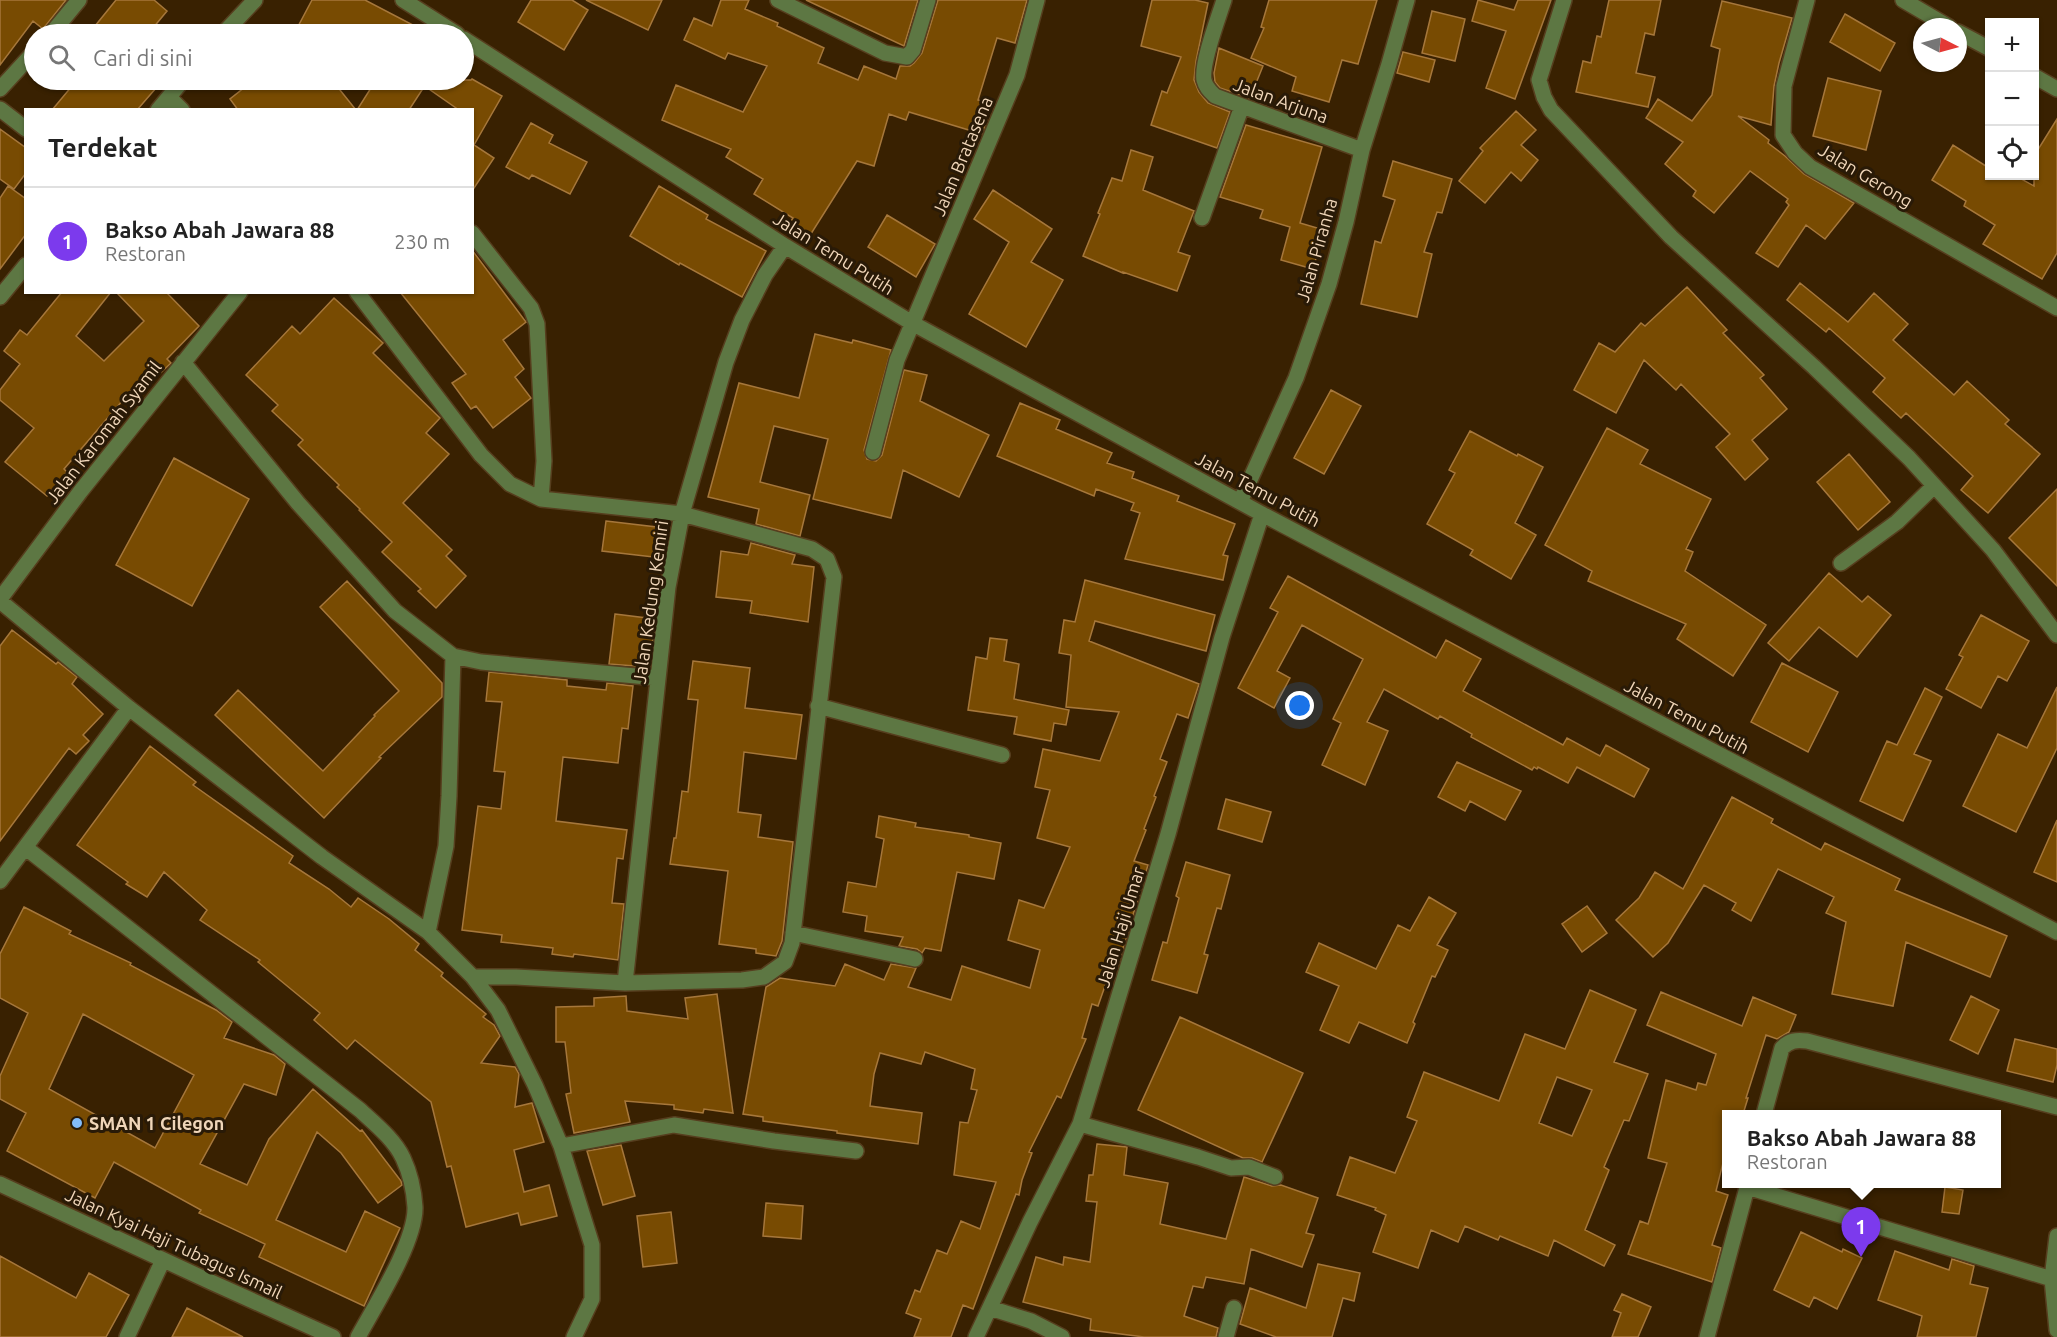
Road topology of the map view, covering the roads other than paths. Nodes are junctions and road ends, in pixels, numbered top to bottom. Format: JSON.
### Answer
{"nodes":[{"id":1,"x":79,"y":0,"type":"edge"},
{"id":2,"x":255,"y":0,"type":"edge"},
{"id":3,"x":403,"y":0,"type":"edge"},
{"id":4,"x":778,"y":0,"type":"edge"},
{"id":5,"x":928,"y":0,"type":"edge"},
{"id":6,"x":1037,"y":0,"type":"edge"},
{"id":7,"x":1224,"y":0,"type":"edge"},
{"id":8,"x":1407,"y":0,"type":"edge"},
{"id":9,"x":1564,"y":0,"type":"edge"},
{"id":10,"x":1808,"y":0,"type":"edge"},
{"id":11,"x":1903,"y":0,"type":"edge"},
{"id":12,"x":1934,"y":18,"type":"edge"},
{"id":13,"x":59,"y":24,"type":"edge"},
{"id":14,"x":232,"y":24,"type":"edge"},
{"id":15,"x":441,"y":24,"type":"edge"},
{"id":16,"x":1967,"y":37,"type":"edge"},
{"id":17,"x":474,"y":45,"type":"edge"},
{"id":18,"x":1985,"y":48,"type":"edge"},
{"id":19,"x":24,"y":63,"type":"edge"},
{"id":20,"x":2039,"y":79,"type":"edge"},
{"id":21,"x":0,"y":89,"type":"edge"},
{"id":22,"x":2057,"y":89,"type":"edge"},
{"id":23,"x":175,"y":90,"type":"edge"},
{"id":24,"x":169,"y":97,"type":"junction"},
{"id":25,"x":1242,"y":106,"type":"junction"},
{"id":26,"x":161,"y":108,"type":"edge"},
{"id":27,"x":180,"y":108,"type":"edge"},
{"id":28,"x":0,"y":109,"type":"edge"},
{"id":29,"x":24,"y":127,"type":"edge"},
{"id":30,"x":1362,"y":150,"type":"junction"},
{"id":31,"x":1202,"y":218,"type":"dead end"},
{"id":32,"x":474,"y":236,"type":"edge"},
{"id":33,"x":785,"y":246,"type":"junction"},
{"id":34,"x":24,"y":267,"type":"edge"},
{"id":35,"x":238,"y":294,"type":"edge"},
{"id":36,"x":359,"y":294,"type":"edge"},
{"id":37,"x":0,"y":297,"type":"edge"},
{"id":38,"x":2057,"y":308,"type":"edge"},
{"id":39,"x":912,"y":323,"type":"junction"},
{"id":40,"x":183,"y":362,"type":"junction"},
{"id":41,"x":873,"y":452,"type":"dead end"},
{"id":42,"x":1934,"y":486,"type":"junction"},
{"id":43,"x":541,"y":499,"type":"junction"},
{"id":44,"x":1240,"y":502,"type":"junction"},
{"id":45,"x":682,"y":514,"type":"junction"},
{"id":46,"x":1262,"y":514,"type":"junction"},
{"id":47,"x":1841,"y":563,"type":"dead end"},
{"id":48,"x":0,"y":600,"type":"edge"},
{"id":49,"x":2057,"y":635,"type":"edge"},
{"id":50,"x":453,"y":656,"type":"junction"},
{"id":51,"x":658,"y":678,"type":"junction"},
{"id":52,"x":818,"y":706,"type":"junction"},
{"id":53,"x":129,"y":708,"type":"junction"},
{"id":54,"x":1002,"y":755,"type":"dead end"},
{"id":55,"x":26,"y":848,"type":"junction"},
{"id":56,"x":0,"y":881,"type":"edge"},
{"id":57,"x":428,"y":932,"type":"junction"},
{"id":58,"x":2057,"y":932,"type":"edge"},
{"id":59,"x":793,"y":933,"type":"junction"},
{"id":60,"x":915,"y":959,"type":"dead end"},
{"id":61,"x":473,"y":977,"type":"junction"},
{"id":62,"x":625,"y":983,"type":"junction"},
{"id":63,"x":2057,"y":1107,"type":"edge"},
{"id":64,"x":1765,"y":1110,"type":"edge"},
{"id":65,"x":1080,"y":1124,"type":"junction"},
{"id":66,"x":561,"y":1146,"type":"junction"},
{"id":67,"x":856,"y":1151,"type":"dead end"},
{"id":68,"x":1275,"y":1177,"type":"dead end"},
{"id":69,"x":0,"y":1184,"type":"edge"},
{"id":70,"x":1746,"y":1188,"type":"edge"},
{"id":71,"x":1757,"y":1188,"type":"edge"},
{"id":72,"x":2057,"y":1236,"type":"edge"},
{"id":73,"x":163,"y":1260,"type":"junction"},
{"id":74,"x":2052,"y":1279,"type":"junction"},
{"id":75,"x":990,"y":1308,"type":"junction"},
{"id":76,"x":1234,"y":1308,"type":"dead end"},
{"id":77,"x":2057,"y":1330,"type":"edge"},
{"id":78,"x":127,"y":1337,"type":"edge"},
{"id":79,"x":333,"y":1337,"type":"edge"},
{"id":80,"x":358,"y":1337,"type":"edge"},
{"id":81,"x":574,"y":1337,"type":"edge"},
{"id":82,"x":976,"y":1337,"type":"edge"},
{"id":83,"x":1062,"y":1337,"type":"edge"},
{"id":84,"x":1226,"y":1337,"type":"edge"},
{"id":85,"x":1707,"y":1337,"type":"edge"}],
"edges":[{"from":1,"to":13,"type":"street"},
{"from":2,"to":14,"type":"street"},
{"from":3,"to":15,"type":"street"},
{"from":4,"to":5,"type":"street"},
{"from":6,"to":39,"type":"street","name":"Jalan Bratasena"},
{"from":7,"to":25,"type":"street","name":"Jalan Arjuna"},
{"from":8,"to":30,"type":"street","name":"Jalan Piranha"},
{"from":9,"to":42,"type":"street"},
{"from":10,"to":38,"type":"street","name":"Jalan Gerong"},
{"from":11,"to":12,"type":"street"},
{"from":16,"to":18,"type":"street"},
{"from":17,"to":33,"type":"street","name":"Jalan Temu Putih"},
{"from":19,"to":21,"type":"street"},
{"from":20,"to":22,"type":"street"},
{"from":23,"to":24,"type":"street"},
{"from":24,"to":26,"type":"street"},
{"from":24,"to":27,"type":"street"},
{"from":25,"to":30,"type":"street","name":"Jalan Arjuna"},
{"from":25,"to":31,"type":"street"},
{"from":28,"to":29,"type":"street"},
{"from":30,"to":44,"type":"street","name":"Jalan Piranha"},
{"from":32,"to":43,"type":"street"},
{"from":33,"to":39,"type":"street","name":"Jalan Temu Putih"},
{"from":33,"to":45,"type":"street","name":"Jalan Kedung Kemiri"},
{"from":34,"to":37,"type":"street"},
{"from":35,"to":40,"type":"street","name":"Jalan Karomah Syamil"},
{"from":36,"to":43,"type":"street"},
{"from":39,"to":41,"type":"street","name":"Jalan Bratasena"},
{"from":39,"to":44,"type":"street","name":"Jalan Temu Putih"},
{"from":40,"to":48,"type":"street","name":"Jalan Karomah Syamil"},
{"from":40,"to":50,"type":"street"},
{"from":42,"to":47,"type":"street"},
{"from":42,"to":49,"type":"street"},
{"from":43,"to":45,"type":"street"},
{"from":44,"to":46,"type":"street","name":"Jalan Temu Putih"},
{"from":45,"to":51,"type":"street","name":"Jalan Kedung Kemiri"},
{"from":45,"to":52,"type":"street"},
{"from":46,"to":58,"type":"street","name":"Jalan Temu Putih"},
{"from":46,"to":65,"type":"street","name":"Jalan Haji Umar"},
{"from":48,"to":53,"type":"street"},
{"from":50,"to":51,"type":"street"},
{"from":50,"to":57,"type":"street"},
{"from":51,"to":62,"type":"street","name":"Jalan Kedung Kemiri"},
{"from":52,"to":54,"type":"street"},
{"from":52,"to":59,"type":"street"},
{"from":53,"to":55,"type":"street"},
{"from":53,"to":57,"type":"street"},
{"from":55,"to":56,"type":"street"},
{"from":55,"to":80,"type":"street"},
{"from":57,"to":61,"type":"street"},
{"from":59,"to":60,"type":"street"},
{"from":59,"to":62,"type":"street"},
{"from":61,"to":62,"type":"street"},
{"from":61,"to":66,"type":"street"},
{"from":63,"to":64,"type":"street"},
{"from":65,"to":68,"type":"street"},
{"from":65,"to":75,"type":"street","name":"Jalan Haji Umar"},
{"from":66,"to":67,"type":"street"},
{"from":66,"to":81,"type":"street"},
{"from":69,"to":73,"type":"street","name":"Jalan Kyai Haji Tubagus Ismail"},
{"from":70,"to":85,"type":"street"},
{"from":71,"to":74,"type":"street"},
{"from":72,"to":74,"type":"street"},
{"from":73,"to":78,"type":"street"},
{"from":73,"to":79,"type":"street","name":"Jalan Kyai Haji Tubagus Ismail"},
{"from":74,"to":77,"type":"street"},
{"from":75,"to":82,"type":"street","name":"Jalan Haji Umar"},
{"from":75,"to":83,"type":"street"},
{"from":76,"to":84,"type":"street"}]}
